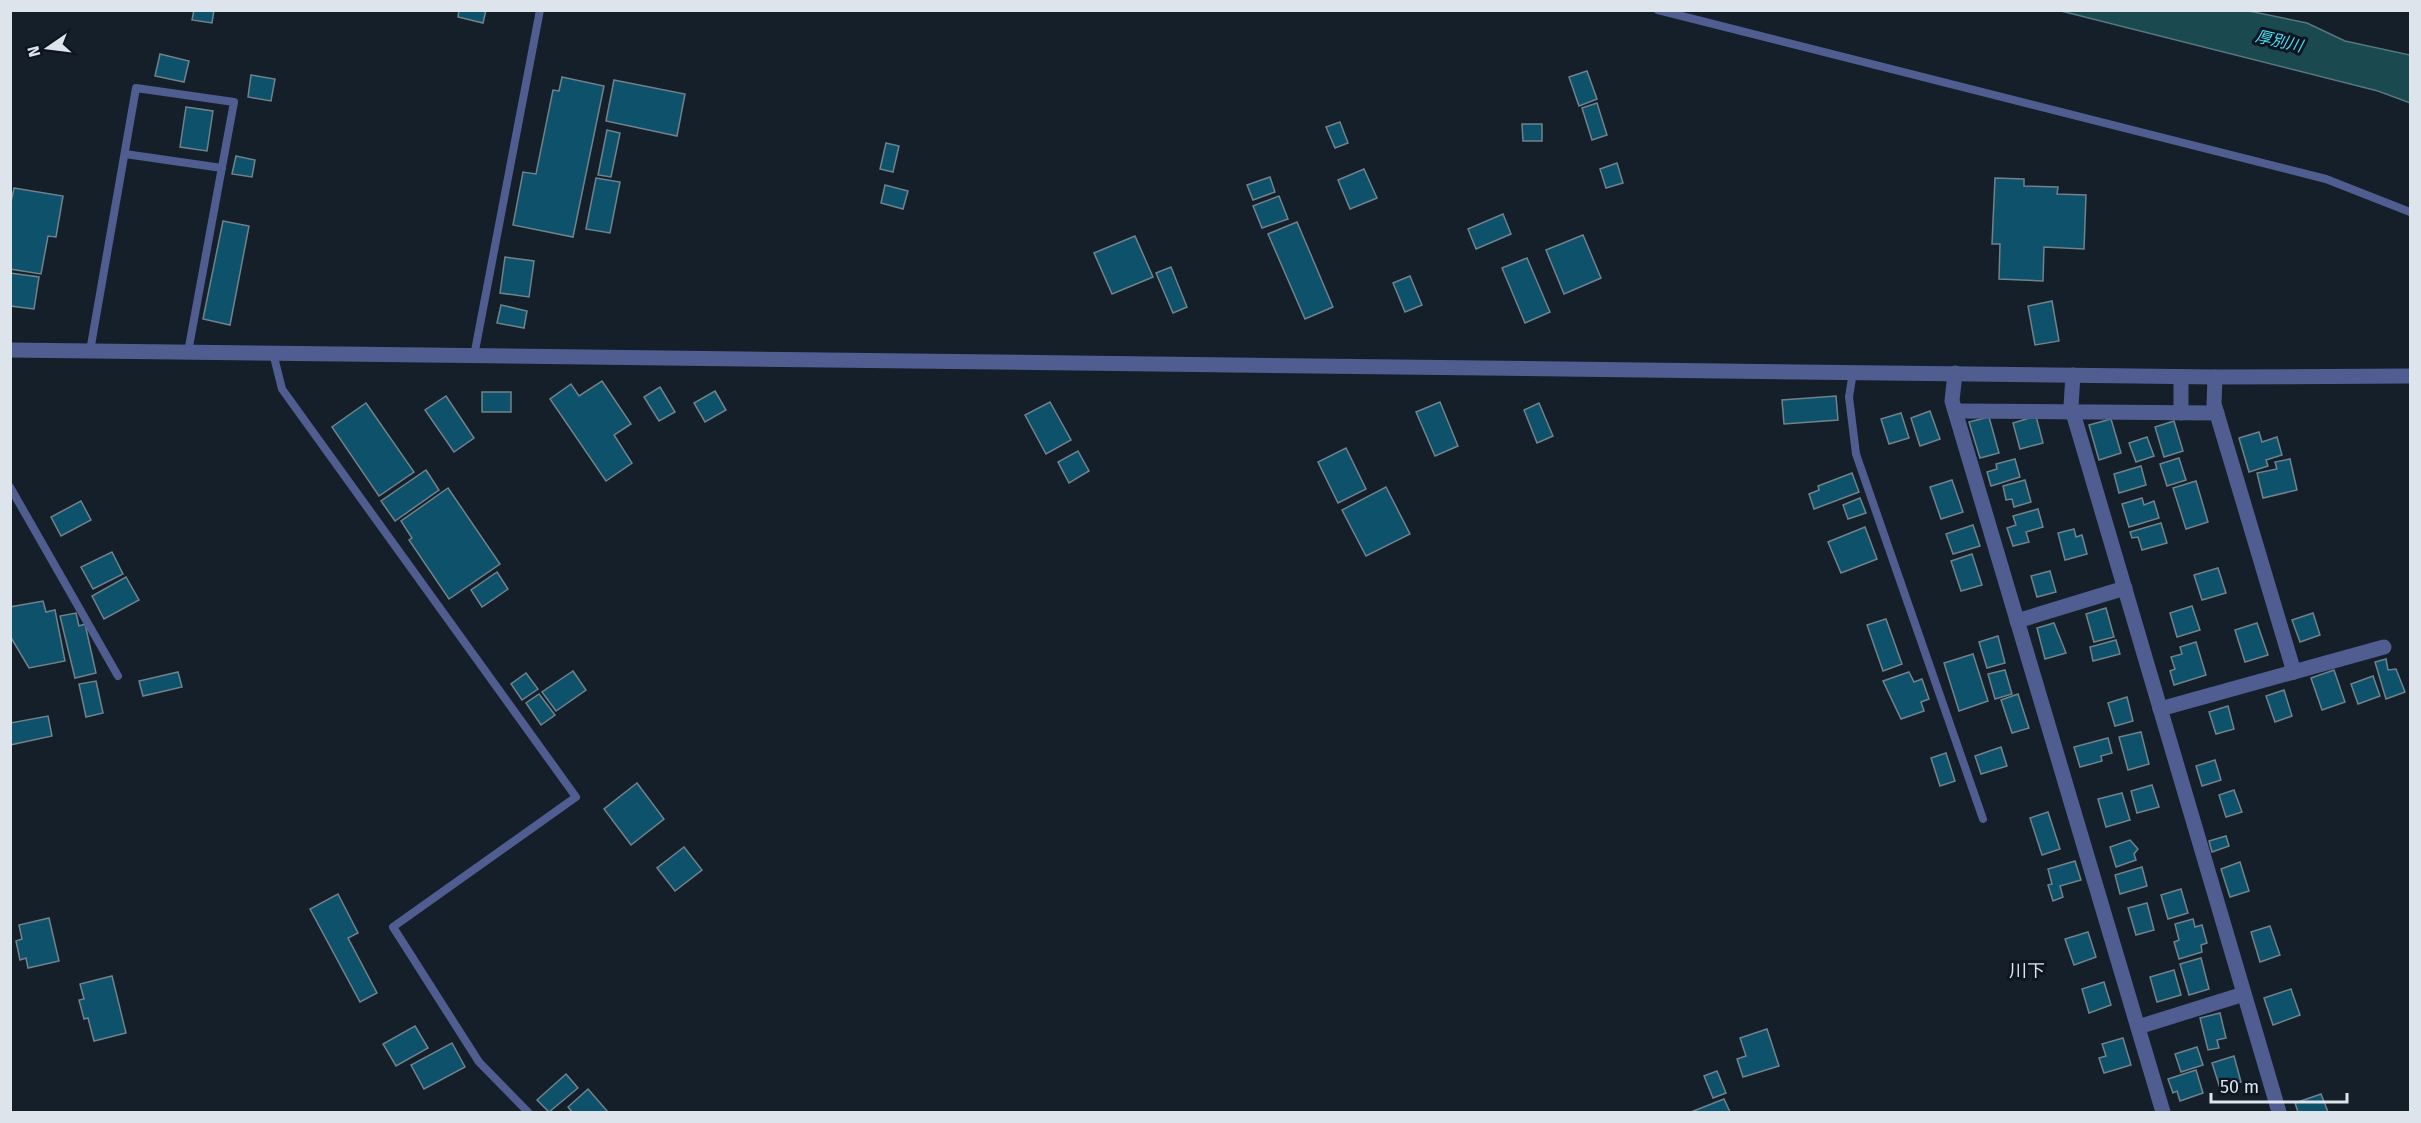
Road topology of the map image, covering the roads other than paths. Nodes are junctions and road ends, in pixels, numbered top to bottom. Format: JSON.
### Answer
{"nodes":[{"id":1,"x":540,"y":10,"type":"edge"},
{"id":2,"x":1658,"y":10,"type":"edge"},
{"id":3,"x":125,"y":154,"type":"junction"},
{"id":4,"x":222,"y":168,"type":"junction"},
{"id":5,"x":2410,"y":212,"type":"edge"},
{"id":6,"x":10,"y":350,"type":"edge"},
{"id":7,"x":90,"y":351,"type":"junction"},
{"id":8,"x":188,"y":352,"type":"junction"},
{"id":9,"x":273,"y":353,"type":"junction"},
{"id":10,"x":474,"y":356,"type":"junction"},
{"id":11,"x":1853,"y":372,"type":"junction"},
{"id":12,"x":1955,"y":373,"type":"junction"},
{"id":13,"x":2073,"y":375,"type":"junction"},
{"id":14,"x":2410,"y":375,"type":"edge"},
{"id":15,"x":2181,"y":377,"type":"junction"},
{"id":16,"x":2215,"y":377,"type":"junction"},
{"id":17,"x":1955,"y":411,"type":"junction"},
{"id":18,"x":2073,"y":412,"type":"junction"},
{"id":19,"x":2181,"y":413,"type":"junction"},
{"id":20,"x":2217,"y":413,"type":"junction"},
{"id":21,"x":10,"y":487,"type":"edge"},
{"id":22,"x":2125,"y":588,"type":"junction"},
{"id":23,"x":2017,"y":621,"type":"junction"},
{"id":24,"x":2384,"y":646,"type":"dead end"},
{"id":25,"x":2294,"y":672,"type":"junction"},
{"id":26,"x":118,"y":676,"type":"dead end"},
{"id":27,"x":2160,"y":709,"type":"junction"},
{"id":28,"x":1983,"y":819,"type":"dead end"},
{"id":29,"x":2244,"y":994,"type":"junction"},
{"id":30,"x":2138,"y":1027,"type":"junction"},
{"id":31,"x":528,"y":1113,"type":"edge"},
{"id":32,"x":2163,"y":1113,"type":"edge"},
{"id":33,"x":2279,"y":1113,"type":"edge"}],
"edges":[{"from":1,"to":10,"type":"lane"},
{"from":2,"to":5,"type":"lane"},
{"from":3,"to":4,"type":"lane"},
{"from":3,"to":4,"type":"lane"},
{"from":3,"to":7,"type":"lane"},
{"from":4,"to":8,"type":"lane"},
{"from":6,"to":7,"type":"street"},
{"from":7,"to":8,"type":"street"},
{"from":8,"to":9,"type":"street"},
{"from":9,"to":10,"type":"street"},
{"from":9,"to":31,"type":"lane"},
{"from":10,"to":11,"type":"street"},
{"from":11,"to":12,"type":"street"},
{"from":11,"to":28,"type":"lane"},
{"from":12,"to":13,"type":"street"},
{"from":12,"to":17,"type":"street"},
{"from":13,"to":15,"type":"street"},
{"from":13,"to":18,"type":"street"},
{"from":14,"to":16,"type":"street"},
{"from":15,"to":16,"type":"street"},
{"from":15,"to":19,"type":"street"},
{"from":16,"to":20,"type":"street"},
{"from":17,"to":18,"type":"street"},
{"from":17,"to":23,"type":"street"},
{"from":18,"to":19,"type":"street"},
{"from":18,"to":22,"type":"street"},
{"from":19,"to":20,"type":"street"},
{"from":20,"to":25,"type":"street"},
{"from":21,"to":26,"type":"lane"},
{"from":22,"to":23,"type":"street"},
{"from":22,"to":27,"type":"street"},
{"from":23,"to":30,"type":"street"},
{"from":24,"to":25,"type":"street"},
{"from":25,"to":27,"type":"street"},
{"from":27,"to":29,"type":"street"},
{"from":29,"to":30,"type":"street"},
{"from":29,"to":33,"type":"street"},
{"from":30,"to":32,"type":"street"}]}
